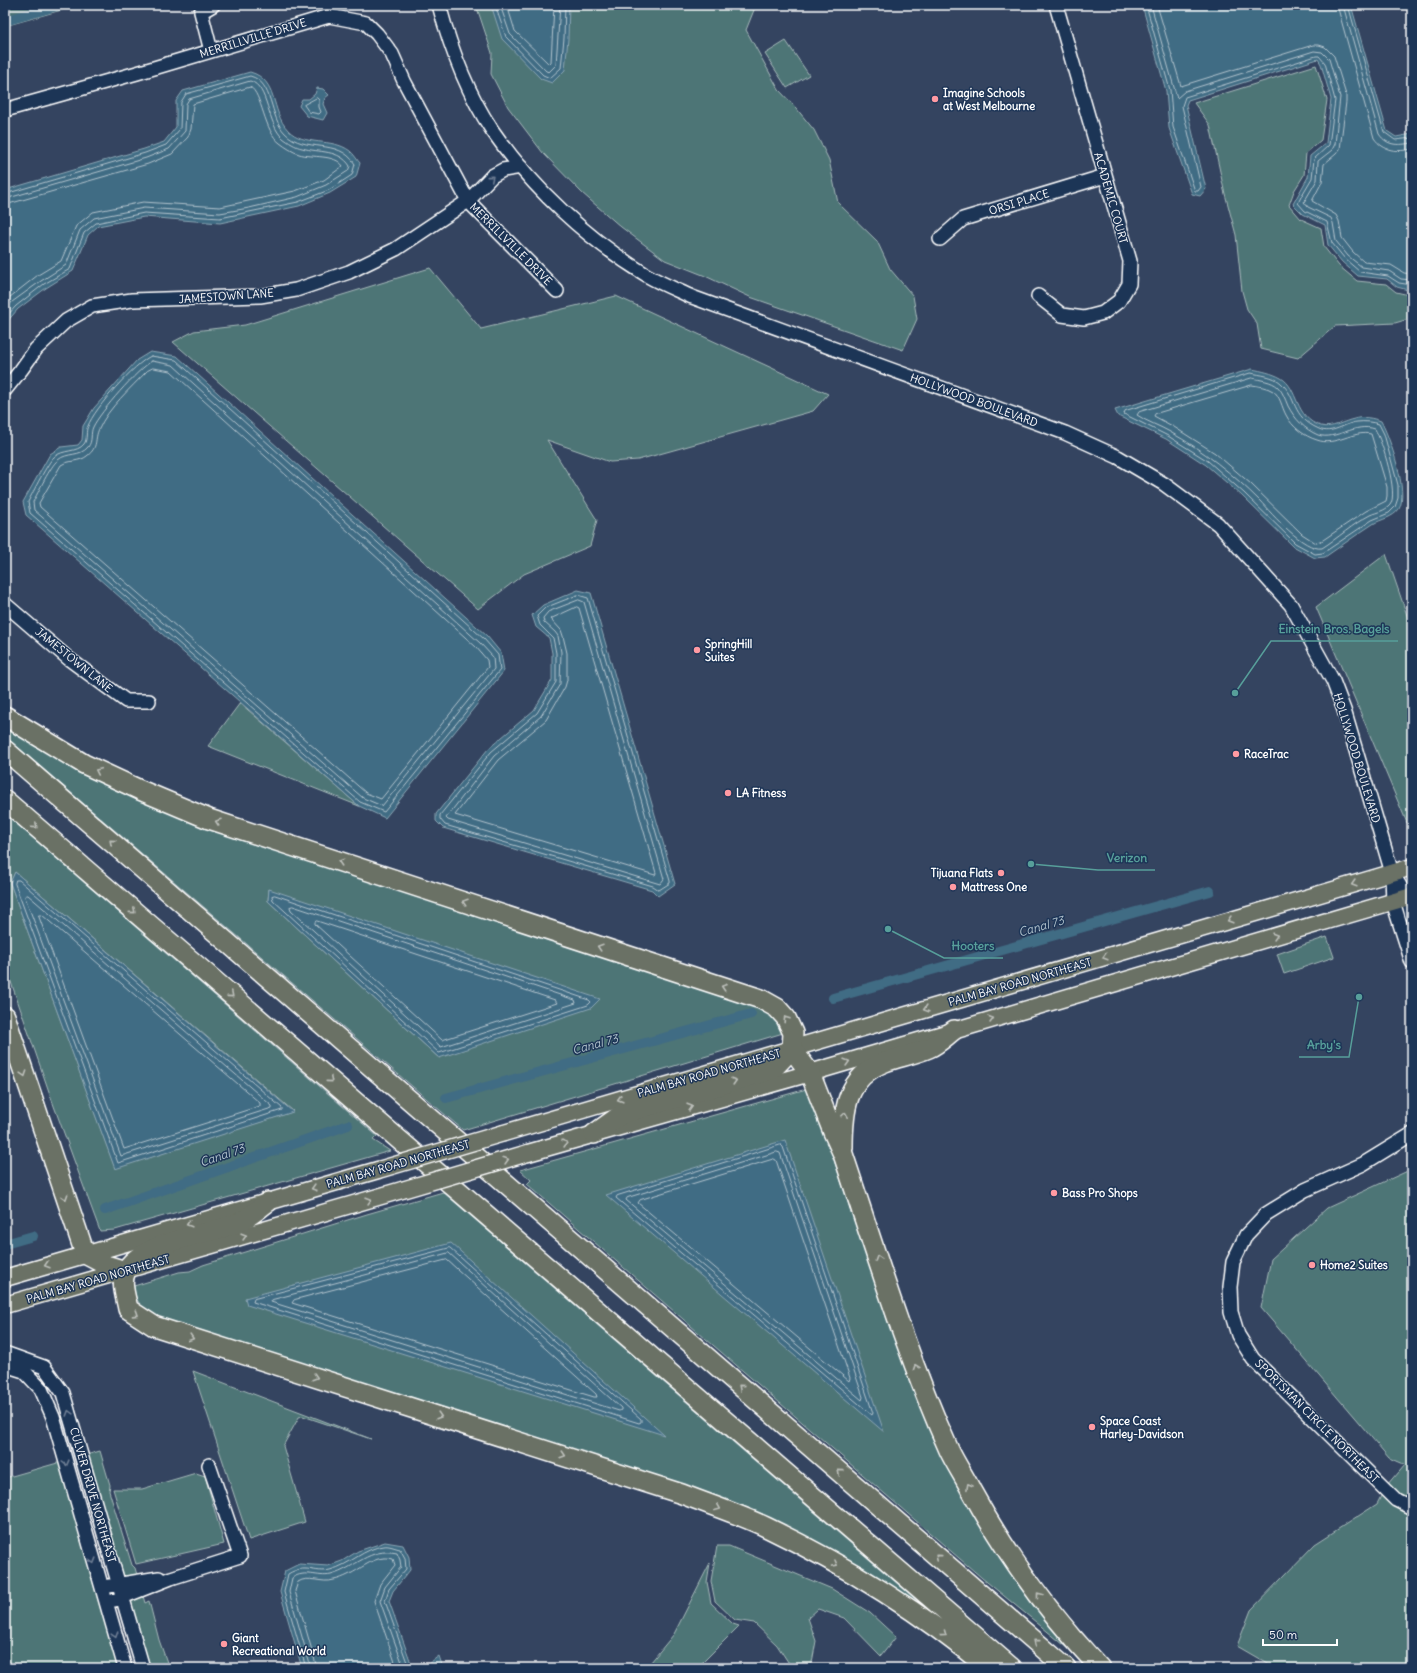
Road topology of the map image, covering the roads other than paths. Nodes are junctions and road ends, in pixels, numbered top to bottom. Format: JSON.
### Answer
{"nodes":[{"id":1,"x":213,"y":5,"type":"edge"},
{"id":2,"x":439,"y":5,"type":"edge"},
{"id":3,"x":1056,"y":5,"type":"edge"},
{"id":4,"x":211,"y":51,"type":"junction"},
{"id":5,"x":5,"y":110,"type":"edge"},
{"id":6,"x":520,"y":167,"type":"junction"},
{"id":7,"x":1105,"y":176,"type":"junction"},
{"id":8,"x":468,"y":201,"type":"junction"},
{"id":9,"x":940,"y":239,"type":"dead end"},
{"id":10,"x":557,"y":291,"type":"dead end"},
{"id":11,"x":1038,"y":296,"type":"dead end"},
{"id":12,"x":5,"y":390,"type":"edge"},
{"id":13,"x":5,"y":604,"type":"edge"},
{"id":14,"x":149,"y":701,"type":"dead end"},
{"id":15,"x":5,"y":716,"type":"edge"},
{"id":16,"x":5,"y":750,"type":"edge"},
{"id":17,"x":5,"y":800,"type":"edge"},
{"id":18,"x":1412,"y":867,"type":"edge"},
{"id":19,"x":1392,"y":873,"type":"junction"},
{"id":20,"x":1404,"y":898,"type":"edge"},
{"id":21,"x":1412,"y":915,"type":"edge"},
{"id":22,"x":1412,"y":962,"type":"edge"},
{"id":23,"x":5,"y":1016,"type":"edge"},
{"id":24,"x":954,"y":1030,"type":"junction"},
{"id":25,"x":792,"y":1049,"type":"junction"},
{"id":26,"x":810,"y":1073,"type":"junction"},
{"id":27,"x":594,"y":1134,"type":"junction"},
{"id":28,"x":1412,"y":1134,"type":"edge"},
{"id":29,"x":843,"y":1154,"type":"junction"},
{"id":30,"x":268,"y":1202,"type":"junction"},
{"id":31,"x":85,"y":1254,"type":"junction"},
{"id":32,"x":126,"y":1271,"type":"junction"},
{"id":33,"x":5,"y":1278,"type":"edge"},
{"id":34,"x":5,"y":1305,"type":"edge"},
{"id":35,"x":5,"y":1353,"type":"edge"},
{"id":36,"x":5,"y":1365,"type":"edge"},
{"id":37,"x":209,"y":1465,"type":"dead end"},
{"id":38,"x":1412,"y":1508,"type":"edge"},
{"id":39,"x":171,"y":1578,"type":"junction"},
{"id":40,"x":118,"y":1585,"type":"junction"},
{"id":41,"x":101,"y":1588,"type":"junction"},
{"id":42,"x":122,"y":1599,"type":"junction"},
{"id":43,"x":105,"y":1602,"type":"junction"},
{"id":44,"x":125,"y":1668,"type":"edge"},
{"id":45,"x":142,"y":1668,"type":"edge"},
{"id":46,"x":988,"y":1668,"type":"edge"},
{"id":47,"x":1012,"y":1668,"type":"edge"},
{"id":48,"x":1066,"y":1668,"type":"edge"},
{"id":49,"x":1100,"y":1668,"type":"edge"}],
"edges":[{"from":1,"to":4,"type":"street"},
{"from":2,"to":6,"type":"street","name":"HOLLYWOOD BOULEVARD"},
{"from":3,"to":7,"type":"street","name":"ACADEMIC COURT"},
{"from":4,"to":5,"type":"street","name":"MERRILLVILLE DRIVE"},
{"from":4,"to":8,"type":"street","name":"MERRILLVILLE DRIVE"},
{"from":8,"to":6,"type":"street","name":"JAMESTOWN LANE","one_way":true},
{"from":6,"to":19,"type":"street","name":"HOLLYWOOD BOULEVARD"},
{"from":7,"to":9,"type":"street","name":"ORSI PLACE"},
{"from":7,"to":11,"type":"street","name":"ACADEMIC COURT"},
{"from":8,"to":10,"type":"street","name":"MERRILLVILLE DRIVE"},
{"from":8,"to":12,"type":"street","name":"JAMESTOWN LANE"},
{"from":13,"to":14,"type":"street","name":"JAMESTOWN LANE"},
{"from":25,"to":15,"type":"highway","one_way":true},
{"from":48,"to":16,"type":"highway","one_way":true},
{"from":17,"to":47,"type":"highway","one_way":true},
{"from":18,"to":19,"type":"main road","name":"PALM BAY ROAD NORTHEAST"},
{"from":19,"to":20,"type":"street","name":"HOLLYWOOD BOULEVARD"},
{"from":19,"to":25,"type":"main road","name":"PALM BAY ROAD NORTHEAST","one_way":true},
{"from":20,"to":21,"type":"street"},
{"from":20,"to":22,"type":"street"},
{"from":24,"to":20,"type":"main road","name":"PALM BAY ROAD NORTHEAST","one_way":true},
{"from":23,"to":31,"type":"highway","one_way":true},
{"from":26,"to":24,"type":"main road","name":"PALM BAY ROAD NORTHEAST","one_way":true},
{"from":29,"to":24,"type":"highway","one_way":true},
{"from":25,"to":26,"type":"highway"},
{"from":27,"to":25,"type":"highway","one_way":true},
{"from":25,"to":30,"type":"main road","name":"PALM BAY ROAD NORTHEAST","one_way":true,"bridge":true},
{"from":27,"to":26,"type":"main road","name":"PALM BAY ROAD NORTHEAST","one_way":true},
{"from":26,"to":29,"type":"highway"},
{"from":32,"to":27,"type":"main road","name":"PALM BAY ROAD NORTHEAST","one_way":true,"bridge":true},
{"from":28,"to":38,"type":"street","name":"SPORTSMAN CIRCLE NORTHEAST"},
{"from":49,"to":29,"type":"highway","one_way":true},
{"from":30,"to":31,"type":"main road","name":"PALM BAY ROAD NORTHEAST","one_way":true},
{"from":30,"to":32,"type":"highway"},
{"from":31,"to":32,"type":"highway"},
{"from":31,"to":33,"type":"main road","name":"PALM BAY ROAD NORTHEAST","one_way":true},
{"from":32,"to":34,"type":"main road","name":"PALM BAY ROAD NORTHEAST"},
{"from":32,"to":46,"type":"highway","one_way":true},
{"from":40,"to":35,"type":"street","name":"CULVER DRIVE NORTHEAST","one_way":true},
{"from":36,"to":41,"type":"street","name":"CULVER DRIVE NORTHEAST","one_way":true},
{"from":37,"to":39,"type":"street"},
{"from":39,"to":40,"type":"street"},
{"from":39,"to":42,"type":"street"},
{"from":40,"to":41,"type":"street"},
{"from":40,"to":42,"type":"street","name":"CULVER DRIVE NORTHEAST"},
{"from":41,"to":43,"type":"street","name":"CULVER DRIVE NORTHEAST"},
{"from":42,"to":43,"type":"street"},
{"from":42,"to":45,"type":"street","name":"CULVER DRIVE NORTHEAST"},
{"from":43,"to":44,"type":"street","name":"CULVER DRIVE NORTHEAST","one_way":true}]}
